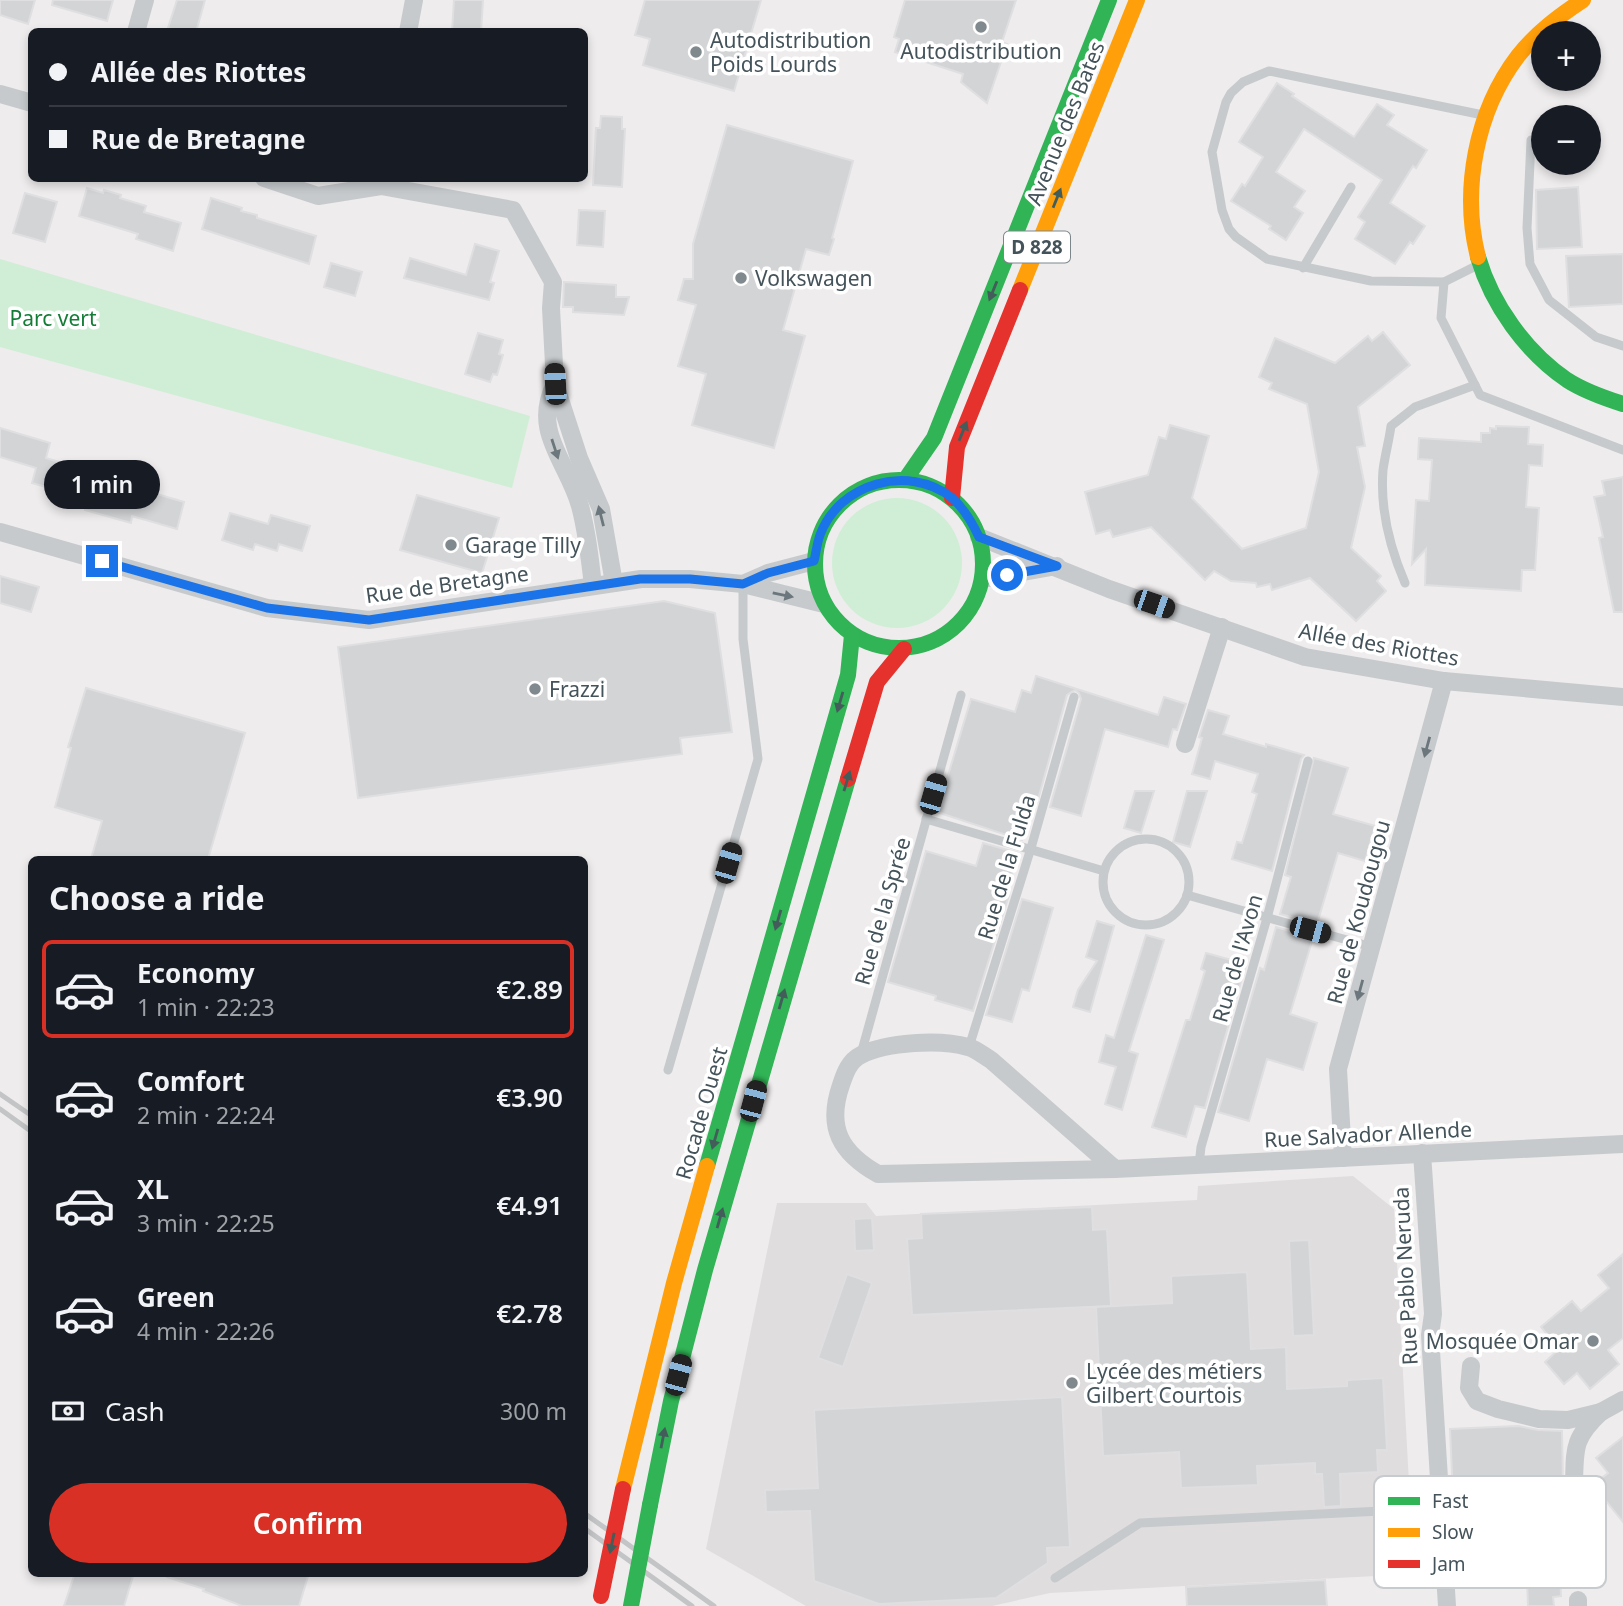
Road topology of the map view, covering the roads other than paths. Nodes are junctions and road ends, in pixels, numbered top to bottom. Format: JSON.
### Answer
{"nodes":[{"id":1,"x":145,"y":0,"type":"edge"},
{"id":2,"x":414,"y":0,"type":"edge"},
{"id":3,"x":1109,"y":0,"type":"edge"},
{"id":4,"x":1137,"y":0,"type":"edge"},
{"id":5,"x":1583,"y":0,"type":"edge"},
{"id":6,"x":137,"y":28,"type":"edge"},
{"id":7,"x":409,"y":28,"type":"edge"},
{"id":8,"x":0,"y":94,"type":"edge"},
{"id":9,"x":28,"y":102,"type":"edge"},
{"id":10,"x":1485,"y":116,"type":"junction"},
{"id":11,"x":1531,"y":140,"type":"dead end"},
{"id":12,"x":275,"y":182,"type":"edge"},
{"id":13,"x":382,"y":182,"type":"edge"},
{"id":14,"x":1351,"y":187,"type":"dead end"},
{"id":15,"x":1480,"y":264,"type":"junction"},
{"id":16,"x":1303,"y":268,"type":"junction"},
{"id":17,"x":1444,"y":282,"type":"junction"},
{"id":18,"x":1623,"y":346,"type":"edge"},
{"id":19,"x":555,"y":384,"type":"junction"},
{"id":20,"x":1475,"y":384,"type":"junction"},
{"id":21,"x":1623,"y":404,"type":"edge"},
{"id":22,"x":1623,"y":450,"type":"edge"},
{"id":23,"x":905,"y":480,"type":"junction"},
{"id":24,"x":952,"y":498,"type":"junction"},
{"id":25,"x":0,"y":532,"type":"edge"},
{"id":26,"x":979,"y":537,"type":"junction"},
{"id":27,"x":814,"y":561,"type":"junction"},
{"id":28,"x":1057,"y":566,"type":"junction"},
{"id":29,"x":983,"y":579,"type":"junction"},
{"id":30,"x":614,"y":583,"type":"junction"},
{"id":31,"x":1405,"y":583,"type":"dead end"},
{"id":32,"x":743,"y":584,"type":"junction"},
{"id":33,"x":593,"y":586,"type":"junction"},
{"id":34,"x":824,"y":604,"type":"junction"},
{"id":35,"x":1222,"y":627,"type":"junction"},
{"id":36,"x":852,"y":635,"type":"junction"},
{"id":37,"x":904,"y":649,"type":"junction"},
{"id":38,"x":1444,"y":681,"type":"junction"},
{"id":39,"x":961,"y":695,"type":"dead end"},
{"id":40,"x":1074,"y":697,"type":"dead end"},
{"id":41,"x":1623,"y":697,"type":"edge"},
{"id":42,"x":1185,"y":744,"type":"dead end"},
{"id":43,"x":1308,"y":761,"type":"dead end"},
{"id":44,"x":926,"y":819,"type":"junction"},
{"id":45,"x":1031,"y":848,"type":"junction"},
{"id":46,"x":1104,"y":871,"type":"junction"},
{"id":47,"x":1187,"y":895,"type":"junction"},
{"id":48,"x":1267,"y":918,"type":"junction"},
{"id":49,"x":1372,"y":947,"type":"junction"},
{"id":50,"x":969,"y":1047,"type":"junction"},
{"id":51,"x":860,"y":1056,"type":"junction"},
{"id":52,"x":668,"y":1070,"type":"dead end"},
{"id":53,"x":1623,"y":1144,"type":"edge"},
{"id":54,"x":1422,"y":1153,"type":"junction"},
{"id":55,"x":1343,"y":1158,"type":"junction"},
{"id":56,"x":1199,"y":1165,"type":"junction"},
{"id":57,"x":1115,"y":1168,"type":"junction"},
{"id":58,"x":1471,"y":1366,"type":"dead end"},
{"id":59,"x":1623,"y":1400,"type":"edge"},
{"id":60,"x":1601,"y":1412,"type":"junction"},
{"id":61,"x":1440,"y":1476,"type":"edge"},
{"id":62,"x":1575,"y":1476,"type":"edge"},
{"id":63,"x":1374,"y":1511,"type":"edge"},
{"id":64,"x":1055,"y":1578,"type":"dead end"},
{"id":65,"x":1447,"y":1588,"type":"edge"},
{"id":66,"x":600,"y":1601,"type":"edge"},
{"id":67,"x":631,"y":1606,"type":"edge"},
{"id":68,"x":1447,"y":1606,"type":"edge"}],
"edges":[{"from":1,"to":6,"type":"street"},
{"from":2,"to":7,"type":"street"},
{"from":3,"to":23,"type":"main road","name":"Avenue des Bates","number":"D 828","one_way":true},
{"from":24,"to":4,"type":"main road","name":"Avenue des Bates","number":"D 828","one_way":true},
{"from":5,"to":10,"type":"main road"},
{"from":8,"to":9,"type":"street"},
{"from":10,"to":15,"type":"main road"},
{"from":10,"to":16,"type":"lane"},
{"from":11,"to":18,"type":"lane"},
{"from":12,"to":13,"type":"street"},
{"from":13,"to":19,"type":"street"},
{"from":14,"to":16,"type":"lane"},
{"from":15,"to":17,"type":"lane"},
{"from":15,"to":21,"type":"main road"},
{"from":16,"to":17,"type":"lane"},
{"from":17,"to":20,"type":"lane"},
{"from":30,"to":19,"type":"street","one_way":true},
{"from":19,"to":33,"type":"street","one_way":true},
{"from":20,"to":22,"type":"lane"},
{"from":20,"to":31,"type":"lane"},
{"from":23,"to":24,"type":"main road"},
{"from":23,"to":27,"type":"main road"},
{"from":24,"to":26,"type":"main road"},
{"from":25,"to":33,"type":"street","name":"Rue de Bretagne"},
{"from":26,"to":28,"type":"street","name":"Allée des Riottes"},
{"from":26,"to":29,"type":"main road"},
{"from":27,"to":32,"type":"street","name":"Rue de Bretagne"},
{"from":27,"to":34,"type":"main road"},
{"from":28,"to":29,"type":"street"},
{"from":28,"to":35,"type":"street","name":"Allée des Riottes"},
{"from":29,"to":37,"type":"main road"},
{"from":30,"to":32,"type":"street","name":"Rue de Bretagne"},
{"from":30,"to":33,"type":"street","name":"Rue de Bretagne"},
{"from":32,"to":34,"type":"street","name":"Rue de Bretagne","one_way":true},
{"from":32,"to":52,"type":"lane"},
{"from":34,"to":36,"type":"main road"},
{"from":35,"to":38,"type":"street","name":"Allée des Riottes"},
{"from":35,"to":42,"type":"street"},
{"from":36,"to":37,"type":"main road"},
{"from":36,"to":66,"type":"main road","name":"Rocade Ouest","one_way":true,"bridge":true},
{"from":67,"to":37,"type":"main road","one_way":true,"bridge":true},
{"from":38,"to":41,"type":"street","name":"Allée des Riottes"},
{"from":38,"to":49,"type":"street","name":"Rue de Koudougou","one_way":true},
{"from":39,"to":44,"type":"lane","name":"Rue de la Sprée"},
{"from":40,"to":45,"type":"lane","name":"Rue de la Fulda"},
{"from":43,"to":48,"type":"lane","name":"Rue de l'Avon"},
{"from":44,"to":45,"type":"lane"},
{"from":44,"to":51,"type":"lane","name":"Rue de la Sprée"},
{"from":45,"to":46,"type":"lane"},
{"from":45,"to":50,"type":"lane","name":"Rue de la Fulda"},
{"from":46,"to":47,"type":"lane"},
{"from":46,"to":47,"type":"lane"},
{"from":47,"to":48,"type":"lane"},
{"from":48,"to":49,"type":"lane"},
{"from":48,"to":56,"type":"lane","name":"Rue de l'Avon"},
{"from":49,"to":55,"type":"street","name":"Rue de Koudougou","one_way":true},
{"from":50,"to":51,"type":"street"},
{"from":50,"to":57,"type":"street"},
{"from":51,"to":57,"type":"street","name":"Rue Salvador Allende"},
{"from":53,"to":54,"type":"street","name":"Rue Salvador Allende"},
{"from":54,"to":55,"type":"street","name":"Rue Salvador Allende"},
{"from":54,"to":61,"type":"street","name":"Rue Pablo Neruda"},
{"from":55,"to":56,"type":"street","name":"Rue Salvador Allende"},
{"from":56,"to":57,"type":"street","name":"Rue Salvador Allende"},
{"from":58,"to":60,"type":"street"},
{"from":59,"to":60,"type":"street"},
{"from":60,"to":62,"type":"street"},
{"from":63,"to":64,"type":"lane"},
{"from":65,"to":68,"type":"street","name":"Rue Pablo Neruda"}]}
